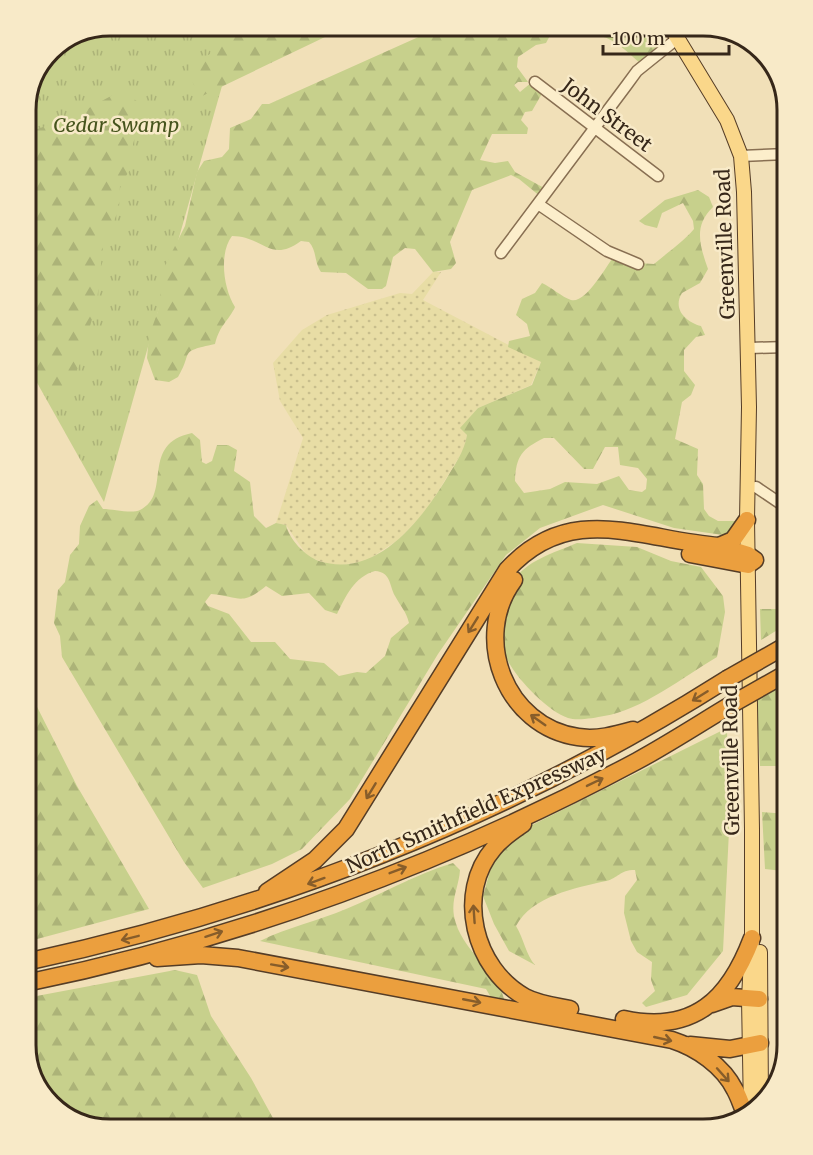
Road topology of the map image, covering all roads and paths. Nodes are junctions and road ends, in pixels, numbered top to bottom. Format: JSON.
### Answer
{"nodes":[{"id":1,"x":678,"y":38,"type":"joint"},
{"id":2,"x":535,"y":82,"type":"dead end"},
{"id":3,"x":594,"y":128,"type":"junction"},
{"id":4,"x":777,"y":154,"type":"edge"},
{"id":5,"x":741,"y":156,"type":"junction"},
{"id":6,"x":658,"y":176,"type":"dead end"},
{"id":7,"x":538,"y":204,"type":"junction"},
{"id":8,"x":501,"y":253,"type":"dead end"},
{"id":9,"x":638,"y":264,"type":"dead end"},
{"id":10,"x":777,"y":347,"type":"edge"},
{"id":11,"x":748,"y":348,"type":"junction"},
{"id":12,"x":749,"y":407,"type":"junction"},
{"id":13,"x":756,"y":487,"type":"junction"},
{"id":14,"x":777,"y":501,"type":"edge"},
{"id":15,"x":747,"y":520,"type":"junction"},
{"id":16,"x":719,"y":546,"type":"junction"},
{"id":17,"x":750,"y":565,"type":"junction"},
{"id":18,"x":777,"y":650,"type":"edge"},
{"id":19,"x":777,"y":679,"type":"edge"},
{"id":20,"x":673,"y":713,"type":"junction"},
{"id":21,"x":564,"y":797,"type":"junction"},
{"id":22,"x":253,"y":901,"type":"junction"},
{"id":23,"x":752,"y":938,"type":"junction"},
{"id":24,"x":36,"y":960,"type":"edge"},
{"id":25,"x":117,"y":962,"type":"junction"},
{"id":26,"x":36,"y":981,"type":"edge"},
{"id":27,"x":754,"y":999,"type":"junction"},
{"id":28,"x":709,"y":1006,"type":"junction"},
{"id":29,"x":755,"y":1044,"type":"junction"},
{"id":30,"x":686,"y":1045,"type":"junction"},
{"id":31,"x":760,"y":1092,"type":"edge"},
{"id":32,"x":752,"y":1100,"type":"edge"},
{"id":33,"x":742,"y":1108,"type":"edge"}],
"edges":[{"from":1,"to":3,"type":"street"},
{"from":1,"to":5,"type":"main road","name":"Greenville Road"},
{"from":2,"to":3,"type":"street","name":"John Street"},
{"from":3,"to":6,"type":"street","name":"John Street"},
{"from":3,"to":7,"type":"street"},
{"from":4,"to":5,"type":"street"},
{"from":5,"to":11,"type":"main road","name":"Greenville Road"},
{"from":7,"to":8,"type":"street"},
{"from":7,"to":9,"type":"street"},
{"from":10,"to":11,"type":"street"},
{"from":11,"to":12,"type":"main road","name":"Greenville Road"},
{"from":12,"to":13,"type":"main road","name":"Greenville Road"},
{"from":12,"to":15,"type":"main road","name":"Greenville Road"},
{"from":13,"to":14,"type":"street"},
{"from":13,"to":17,"type":"main road","name":"Greenville Road"},
{"from":15,"to":16,"type":"highway"},
{"from":15,"to":17,"type":"main road","name":"Greenville Road"},
{"from":16,"to":17,"type":"highway"},
{"from":16,"to":22,"type":"highway","one_way":true},
{"from":20,"to":17,"type":"highway","one_way":true},
{"from":17,"to":23,"type":"main road","name":"Greenville Road"},
{"from":17,"to":27,"type":"main road","name":"Greenville Road"},
{"from":18,"to":20,"type":"highway","name":"North Smithfield Expressway","one_way":true,"bridge":true},
{"from":21,"to":19,"type":"highway","name":"North Smithfield Expressway","one_way":true,"bridge":true},
{"from":20,"to":22,"type":"highway","name":"North Smithfield Expressway","one_way":true},
{"from":25,"to":21,"type":"highway","name":"North Smithfield Expressway","one_way":true},
{"from":28,"to":21,"type":"highway","one_way":true},
{"from":22,"to":24,"type":"highway","name":"North Smithfield Expressway","one_way":true},
{"from":23,"to":27,"type":"main road","name":"Greenville Road"},
{"from":23,"to":28,"type":"highway"},
{"from":25,"to":26,"type":"highway","name":"North Smithfield Expressway"},
{"from":25,"to":30,"type":"highway","one_way":true},
{"from":27,"to":28,"type":"highway"},
{"from":27,"to":29,"type":"main road","name":"Greenville Road"},
{"from":29,"to":30,"type":"highway"},
{"from":29,"to":31,"type":"main road","name":"Greenville Road"},
{"from":29,"to":32,"type":"main road","name":"Greenville Road"},
{"from":30,"to":33,"type":"highway","one_way":true}]}
